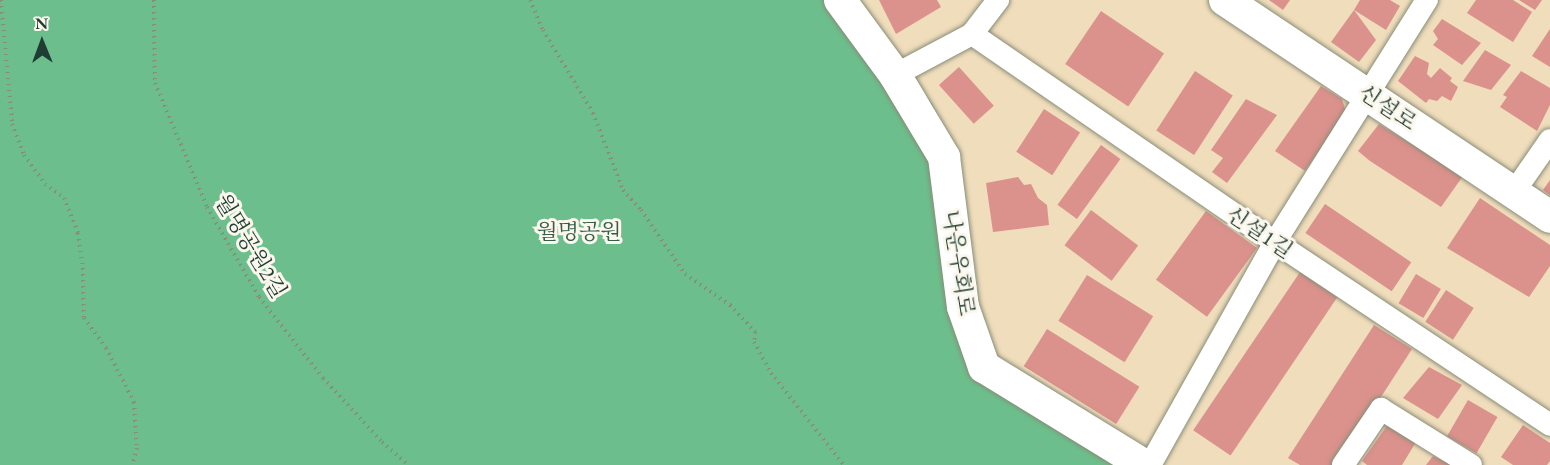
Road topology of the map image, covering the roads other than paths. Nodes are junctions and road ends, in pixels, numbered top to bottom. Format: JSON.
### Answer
{"nodes":[{"id":1,"x":840,"y":0,"type":"edge"},
{"id":2,"x":998,"y":0,"type":"edge"},
{"id":3,"x":1224,"y":0,"type":"edge"},
{"id":4,"x":1427,"y":0,"type":"edge"},
{"id":5,"x":972,"y":34,"type":"junction"},
{"id":6,"x":895,"y":75,"type":"junction"},
{"id":7,"x":1367,"y":92,"type":"junction"},
{"id":8,"x":1550,"y":140,"type":"edge"},
{"id":9,"x":1514,"y":192,"type":"junction"},
{"id":10,"x":1550,"y":217,"type":"edge"},
{"id":11,"x":1275,"y":242,"type":"junction"},
{"id":12,"x":1550,"y":425,"type":"edge"},
{"id":13,"x":1144,"y":465,"type":"edge"},
{"id":14,"x":1150,"y":465,"type":"edge"},
{"id":15,"x":1343,"y":465,"type":"edge"},
{"id":16,"x":1472,"y":465,"type":"edge"}],
"edges":[{"from":1,"to":6,"type":"street","name":"나운우회로"},
{"from":2,"to":5,"type":"street"},
{"from":3,"to":7,"type":"street","name":"신설로"},
{"from":4,"to":7,"type":"street"},
{"from":5,"to":6,"type":"street"},
{"from":5,"to":11,"type":"street","name":"신설1길"},
{"from":6,"to":13,"type":"street","name":"나운우회로"},
{"from":7,"to":9,"type":"street","name":"신설로"},
{"from":7,"to":11,"type":"street"},
{"from":8,"to":9,"type":"street"},
{"from":9,"to":10,"type":"street","name":"신설로"},
{"from":11,"to":12,"type":"street","name":"신설1길"},
{"from":11,"to":14,"type":"street"},
{"from":15,"to":16,"type":"street"}]}
